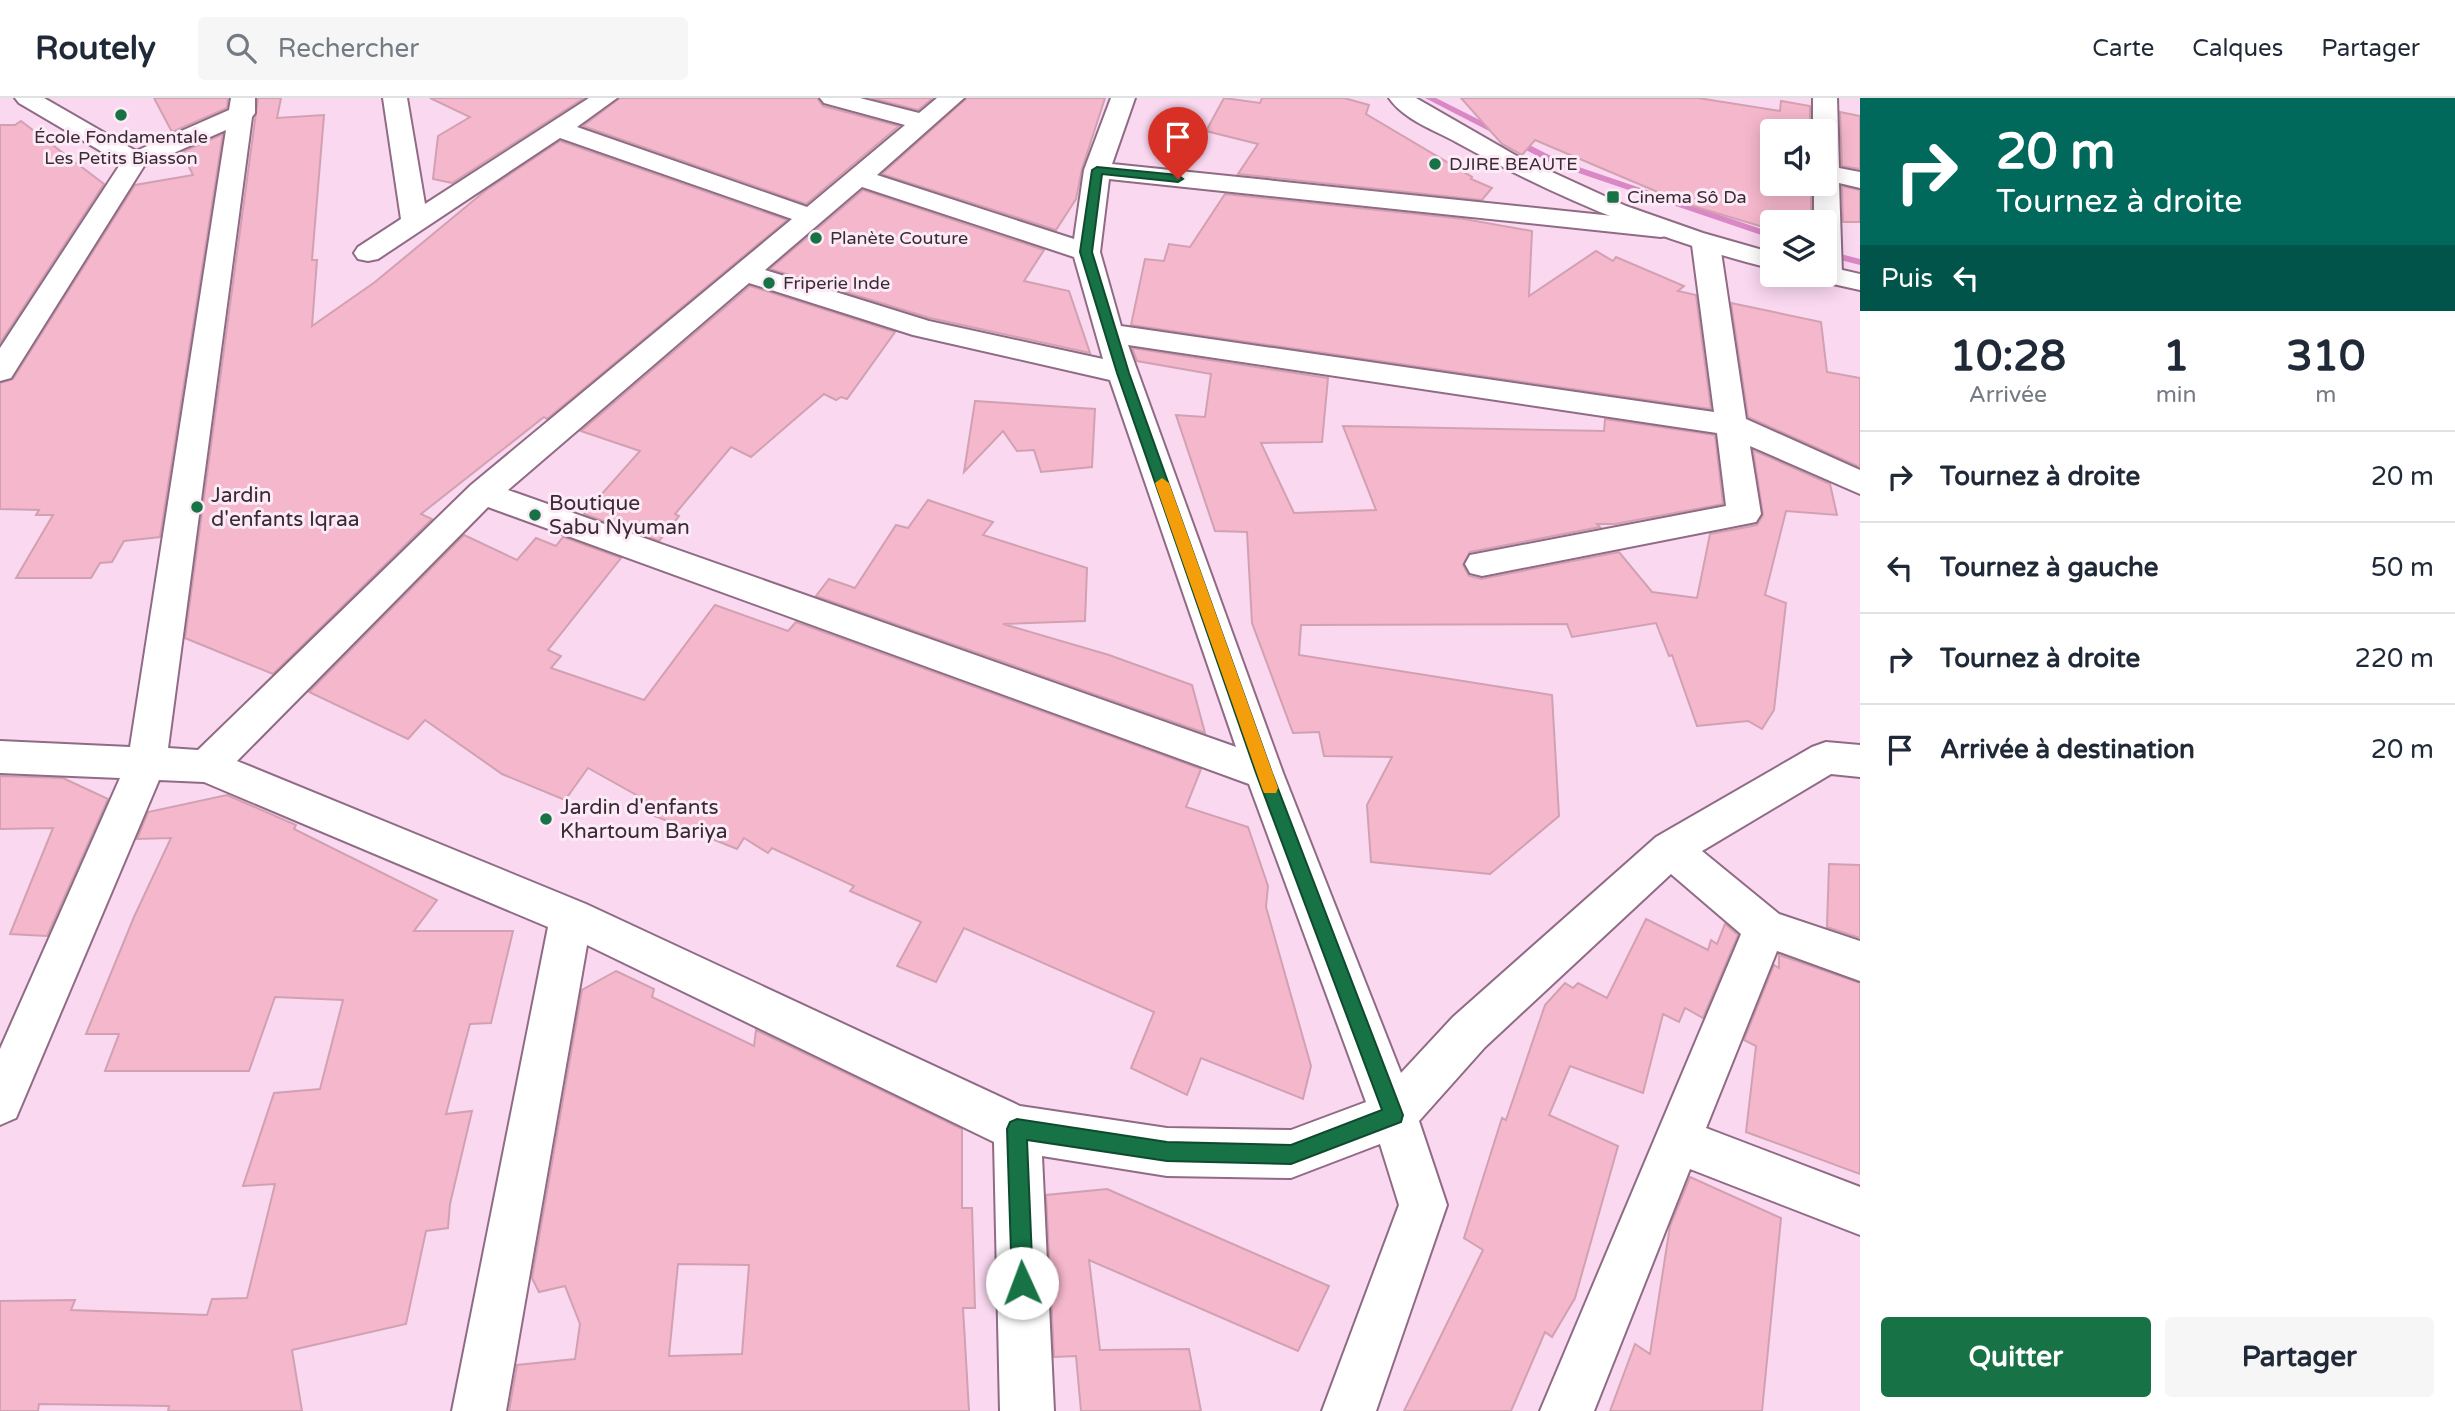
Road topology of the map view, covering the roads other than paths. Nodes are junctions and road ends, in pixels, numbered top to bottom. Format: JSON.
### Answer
{"nodes":[{"id":1,"x":27,"y":98,"type":"edge"},
{"id":2,"x":394,"y":98,"type":"edge"},
{"id":3,"x":605,"y":98,"type":"edge"},
{"id":4,"x":832,"y":98,"type":"edge"},
{"id":5,"x":953,"y":98,"type":"edge"},
{"id":6,"x":1123,"y":98,"type":"edge"},
{"id":7,"x":1401,"y":98,"type":"edge"},
{"id":8,"x":1825,"y":98,"type":"edge"},
{"id":9,"x":243,"y":106,"type":"edge"},
{"id":10,"x":1825,"y":119,"type":"edge"},
{"id":11,"x":925,"y":121,"type":"junction"},
{"id":12,"x":558,"y":129,"type":"junction"},
{"id":13,"x":135,"y":161,"type":"junction"},
{"id":14,"x":1097,"y":170,"type":"junction"},
{"id":15,"x":1837,"y":175,"type":"edge"},
{"id":16,"x":858,"y":177,"type":"junction"},
{"id":17,"x":1860,"y":180,"type":"edge"},
{"id":18,"x":811,"y":217,"type":"junction"},
{"id":19,"x":415,"y":223,"type":"junction"},
{"id":20,"x":1661,"y":229,"type":"junction"},
{"id":21,"x":1706,"y":245,"type":"junction"},
{"id":22,"x":1086,"y":252,"type":"junction"},
{"id":23,"x":368,"y":253,"type":"dead end"},
{"id":24,"x":1760,"y":258,"type":"edge"},
{"id":25,"x":745,"y":273,"type":"junction"},
{"id":26,"x":1837,"y":276,"type":"edge"},
{"id":27,"x":1860,"y":282,"type":"edge"},
{"id":28,"x":1109,"y":333,"type":"junction"},
{"id":29,"x":0,"y":371,"type":"edge"},
{"id":30,"x":1123,"y":373,"type":"junction"},
{"id":31,"x":1732,"y":425,"type":"junction"},
{"id":32,"x":1860,"y":483,"type":"edge"},
{"id":33,"x":483,"y":493,"type":"junction"},
{"id":34,"x":1482,"y":564,"type":"dead end"},
{"id":35,"x":0,"y":757,"type":"edge"},
{"id":36,"x":1860,"y":761,"type":"edge"},
{"id":37,"x":147,"y":762,"type":"junction"},
{"id":38,"x":208,"y":766,"type":"junction"},
{"id":39,"x":1264,"y":773,"type":"junction"},
{"id":40,"x":1670,"y":849,"type":"junction"},
{"id":41,"x":571,"y":917,"type":"junction"},
{"id":42,"x":1765,"y":928,"type":"junction"},
{"id":43,"x":1860,"y":961,"type":"edge"},
{"id":44,"x":0,"y":1102,"type":"edge"},
{"id":45,"x":1394,"y":1115,"type":"junction"},
{"id":46,"x":1017,"y":1129,"type":"junction"},
{"id":47,"x":1678,"y":1141,"type":"junction"},
{"id":48,"x":1860,"y":1211,"type":"edge"},
{"id":49,"x":479,"y":1411,"type":"edge"},
{"id":50,"x":1027,"y":1411,"type":"edge"},
{"id":51,"x":1349,"y":1411,"type":"edge"},
{"id":52,"x":1567,"y":1411,"type":"edge"}],
"edges":[{"from":1,"to":13,"type":"street"},
{"from":2,"to":19,"type":"street"},
{"from":3,"to":12,"type":"street"},
{"from":4,"to":11,"type":"street"},
{"from":5,"to":11,"type":"street"},
{"from":6,"to":14,"type":"street"},
{"from":7,"to":20,"type":"street"},
{"from":8,"to":10,"type":"street"},
{"from":9,"to":13,"type":"street"},
{"from":9,"to":37,"type":"street"},
{"from":11,"to":16,"type":"street"},
{"from":12,"to":18,"type":"street"},
{"from":12,"to":19,"type":"street"},
{"from":13,"to":29,"type":"street"},
{"from":14,"to":20,"type":"street"},
{"from":14,"to":22,"type":"street"},
{"from":15,"to":17,"type":"street"},
{"from":16,"to":18,"type":"street"},
{"from":16,"to":22,"type":"street"},
{"from":18,"to":25,"type":"street"},
{"from":19,"to":23,"type":"street"},
{"from":20,"to":21,"type":"street"},
{"from":21,"to":24,"type":"street"},
{"from":21,"to":31,"type":"street"},
{"from":22,"to":28,"type":"street"},
{"from":25,"to":30,"type":"street"},
{"from":25,"to":33,"type":"street"},
{"from":26,"to":27,"type":"street"},
{"from":28,"to":30,"type":"street"},
{"from":28,"to":31,"type":"street"},
{"from":30,"to":39,"type":"street"},
{"from":31,"to":32,"type":"street"},
{"from":31,"to":34,"type":"street"},
{"from":33,"to":38,"type":"street"},
{"from":33,"to":39,"type":"street"},
{"from":35,"to":37,"type":"street"},
{"from":36,"to":40,"type":"street"},
{"from":37,"to":38,"type":"street"},
{"from":37,"to":44,"type":"street"},
{"from":38,"to":41,"type":"street"},
{"from":39,"to":45,"type":"street"},
{"from":40,"to":42,"type":"street"},
{"from":40,"to":45,"type":"street"},
{"from":41,"to":46,"type":"street"},
{"from":41,"to":49,"type":"street"},
{"from":42,"to":43,"type":"street"},
{"from":42,"to":47,"type":"street"},
{"from":45,"to":46,"type":"street"},
{"from":45,"to":51,"type":"street"},
{"from":46,"to":50,"type":"street"},
{"from":47,"to":48,"type":"street"},
{"from":47,"to":52,"type":"street"}]}
